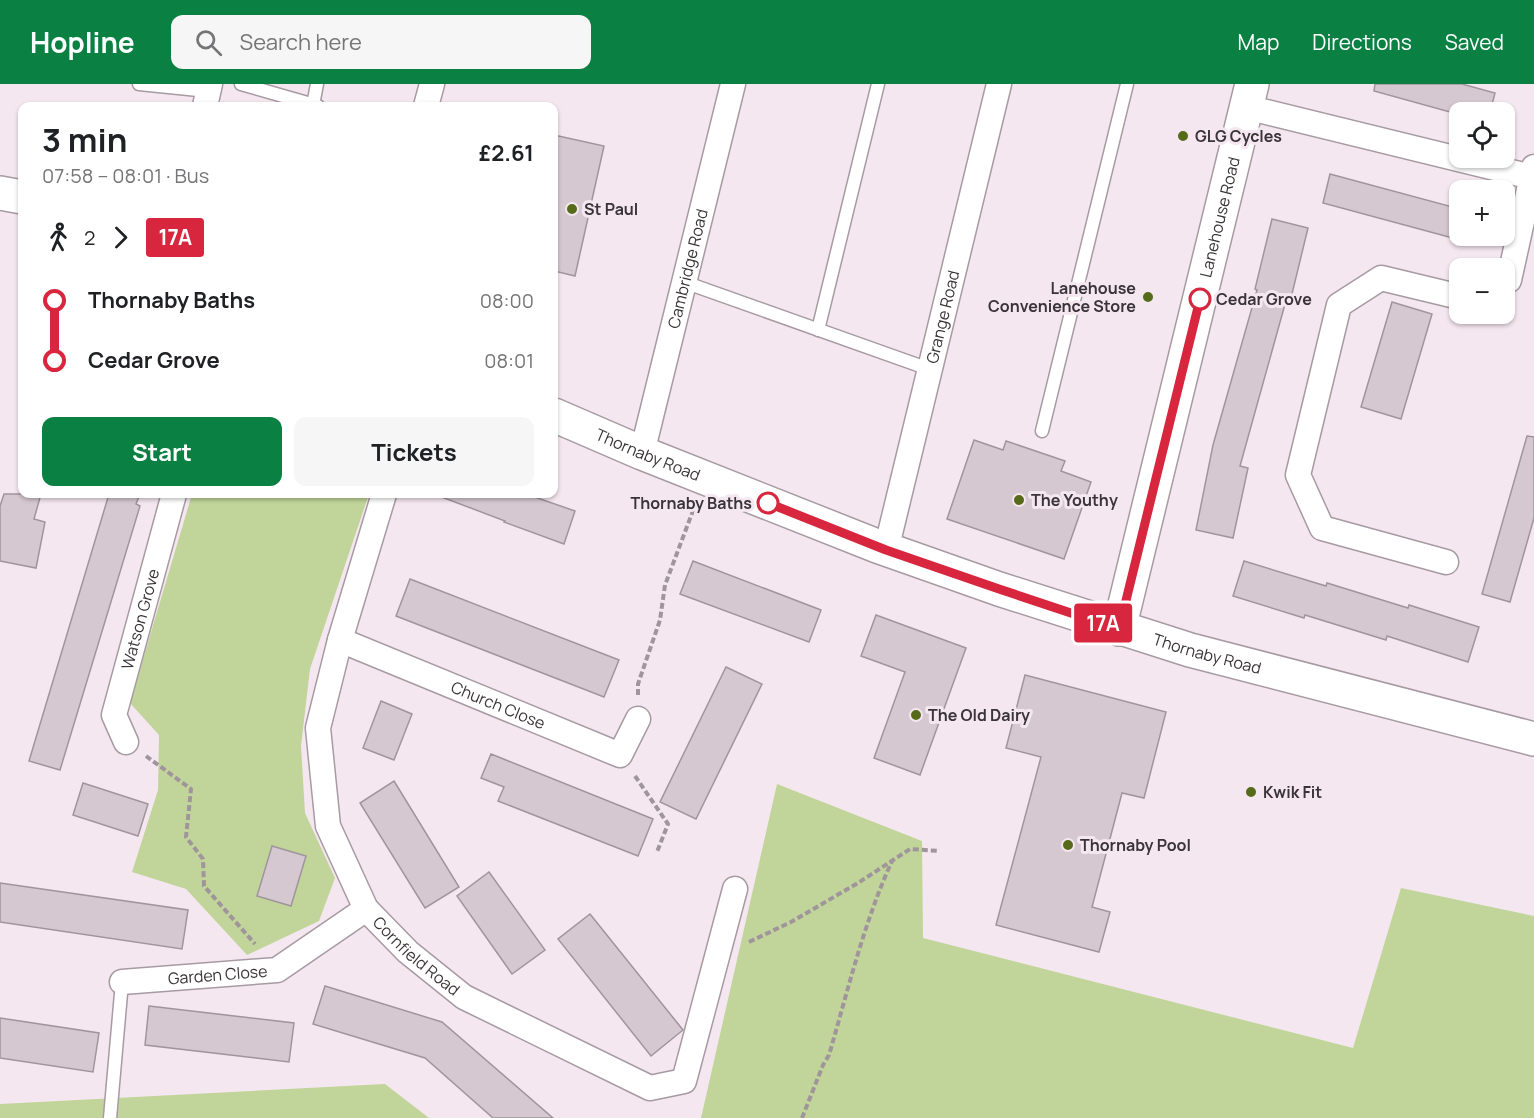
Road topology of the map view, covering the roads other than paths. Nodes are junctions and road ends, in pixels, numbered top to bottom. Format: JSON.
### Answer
{"nodes":[{"id":1,"x":139,"y":84,"type":"edge"},
{"id":2,"x":241,"y":84,"type":"edge"},
{"id":3,"x":317,"y":84,"type":"edge"},
{"id":4,"x":432,"y":84,"type":"edge"},
{"id":5,"x":733,"y":84,"type":"edge"},
{"id":6,"x":878,"y":84,"type":"edge"},
{"id":7,"x":999,"y":84,"type":"edge"},
{"id":8,"x":1127,"y":84,"type":"edge"},
{"id":9,"x":208,"y":94,"type":"edge"},
{"id":10,"x":1249,"y":96,"type":"edge"},
{"id":11,"x":302,"y":102,"type":"edge"},
{"id":12,"x":315,"y":102,"type":"edge"},
{"id":13,"x":427,"y":102,"type":"edge"},
{"id":14,"x":1533,"y":172,"type":"edge"},
{"id":15,"x":0,"y":193,"type":"edge"},
{"id":16,"x":18,"y":196,"type":"edge"},
{"id":17,"x":1514,"y":258,"type":"edge"},
{"id":18,"x":684,"y":282,"type":"junction"},
{"id":19,"x":1449,"y":294,"type":"edge"},
{"id":20,"x":818,"y":330,"type":"junction"},
{"id":21,"x":929,"y":369,"type":"junction"},
{"id":22,"x":558,"y":417,"type":"edge"},
{"id":23,"x":1042,"y":431,"type":"dead end"},
{"id":24,"x":642,"y":453,"type":"junction"},
{"id":25,"x":173,"y":498,"type":"edge"},
{"id":26,"x":383,"y":498,"type":"edge"},
{"id":27,"x":886,"y":550,"type":"junction"},
{"id":28,"x":1446,"y":562,"type":"dead end"},
{"id":29,"x":1119,"y":629,"type":"junction"},
{"id":30,"x":340,"y":640,"type":"junction"},
{"id":31,"x":638,"y":720,"type":"road end"},
{"id":32,"x":1533,"y":736,"type":"edge"},
{"id":33,"x":126,"y":742,"type":"road end"},
{"id":34,"x":735,"y":889,"type":"dead end"},
{"id":35,"x":366,"y":909,"type":"junction"},
{"id":36,"x":122,"y":982,"type":"joint"},
{"id":37,"x":110,"y":1118,"type":"edge"}],
"edges":[{"from":1,"to":9,"type":"lane"},
{"from":2,"to":11,"type":"lane"},
{"from":3,"to":12,"type":"lane"},
{"from":4,"to":13,"type":"street"},
{"from":5,"to":18,"type":"street","name":"Cambridge Road"},
{"from":6,"to":20,"type":"lane"},
{"from":7,"to":21,"type":"street","name":"Grange Road"},
{"from":8,"to":23,"type":"lane"},
{"from":10,"to":14,"type":"street"},
{"from":10,"to":29,"type":"street","name":"Lanehouse Road"},
{"from":14,"to":17,"type":"street"},
{"from":15,"to":16,"type":"street"},
{"from":18,"to":20,"type":"lane"},
{"from":18,"to":24,"type":"street","name":"Cambridge Road"},
{"from":19,"to":28,"type":"street"},
{"from":20,"to":21,"type":"lane"},
{"from":21,"to":27,"type":"street","name":"Grange Road"},
{"from":22,"to":24,"type":"street","name":"Thornaby Road"},
{"from":24,"to":27,"type":"street","name":"Thornaby Road"},
{"from":25,"to":33,"type":"street","name":"Watson Grove"},
{"from":26,"to":30,"type":"street","name":"Cornfield Road"},
{"from":27,"to":29,"type":"street","name":"Thornaby Road"},
{"from":29,"to":32,"type":"street","name":"Thornaby Road"},
{"from":30,"to":31,"type":"street","name":"Church Close"},
{"from":30,"to":35,"type":"street","name":"Cornfield Road"},
{"from":34,"to":35,"type":"street","name":"Cornfield Road"},
{"from":35,"to":36,"type":"street","name":"Garden Close"},
{"from":36,"to":37,"type":"lane"}]}
